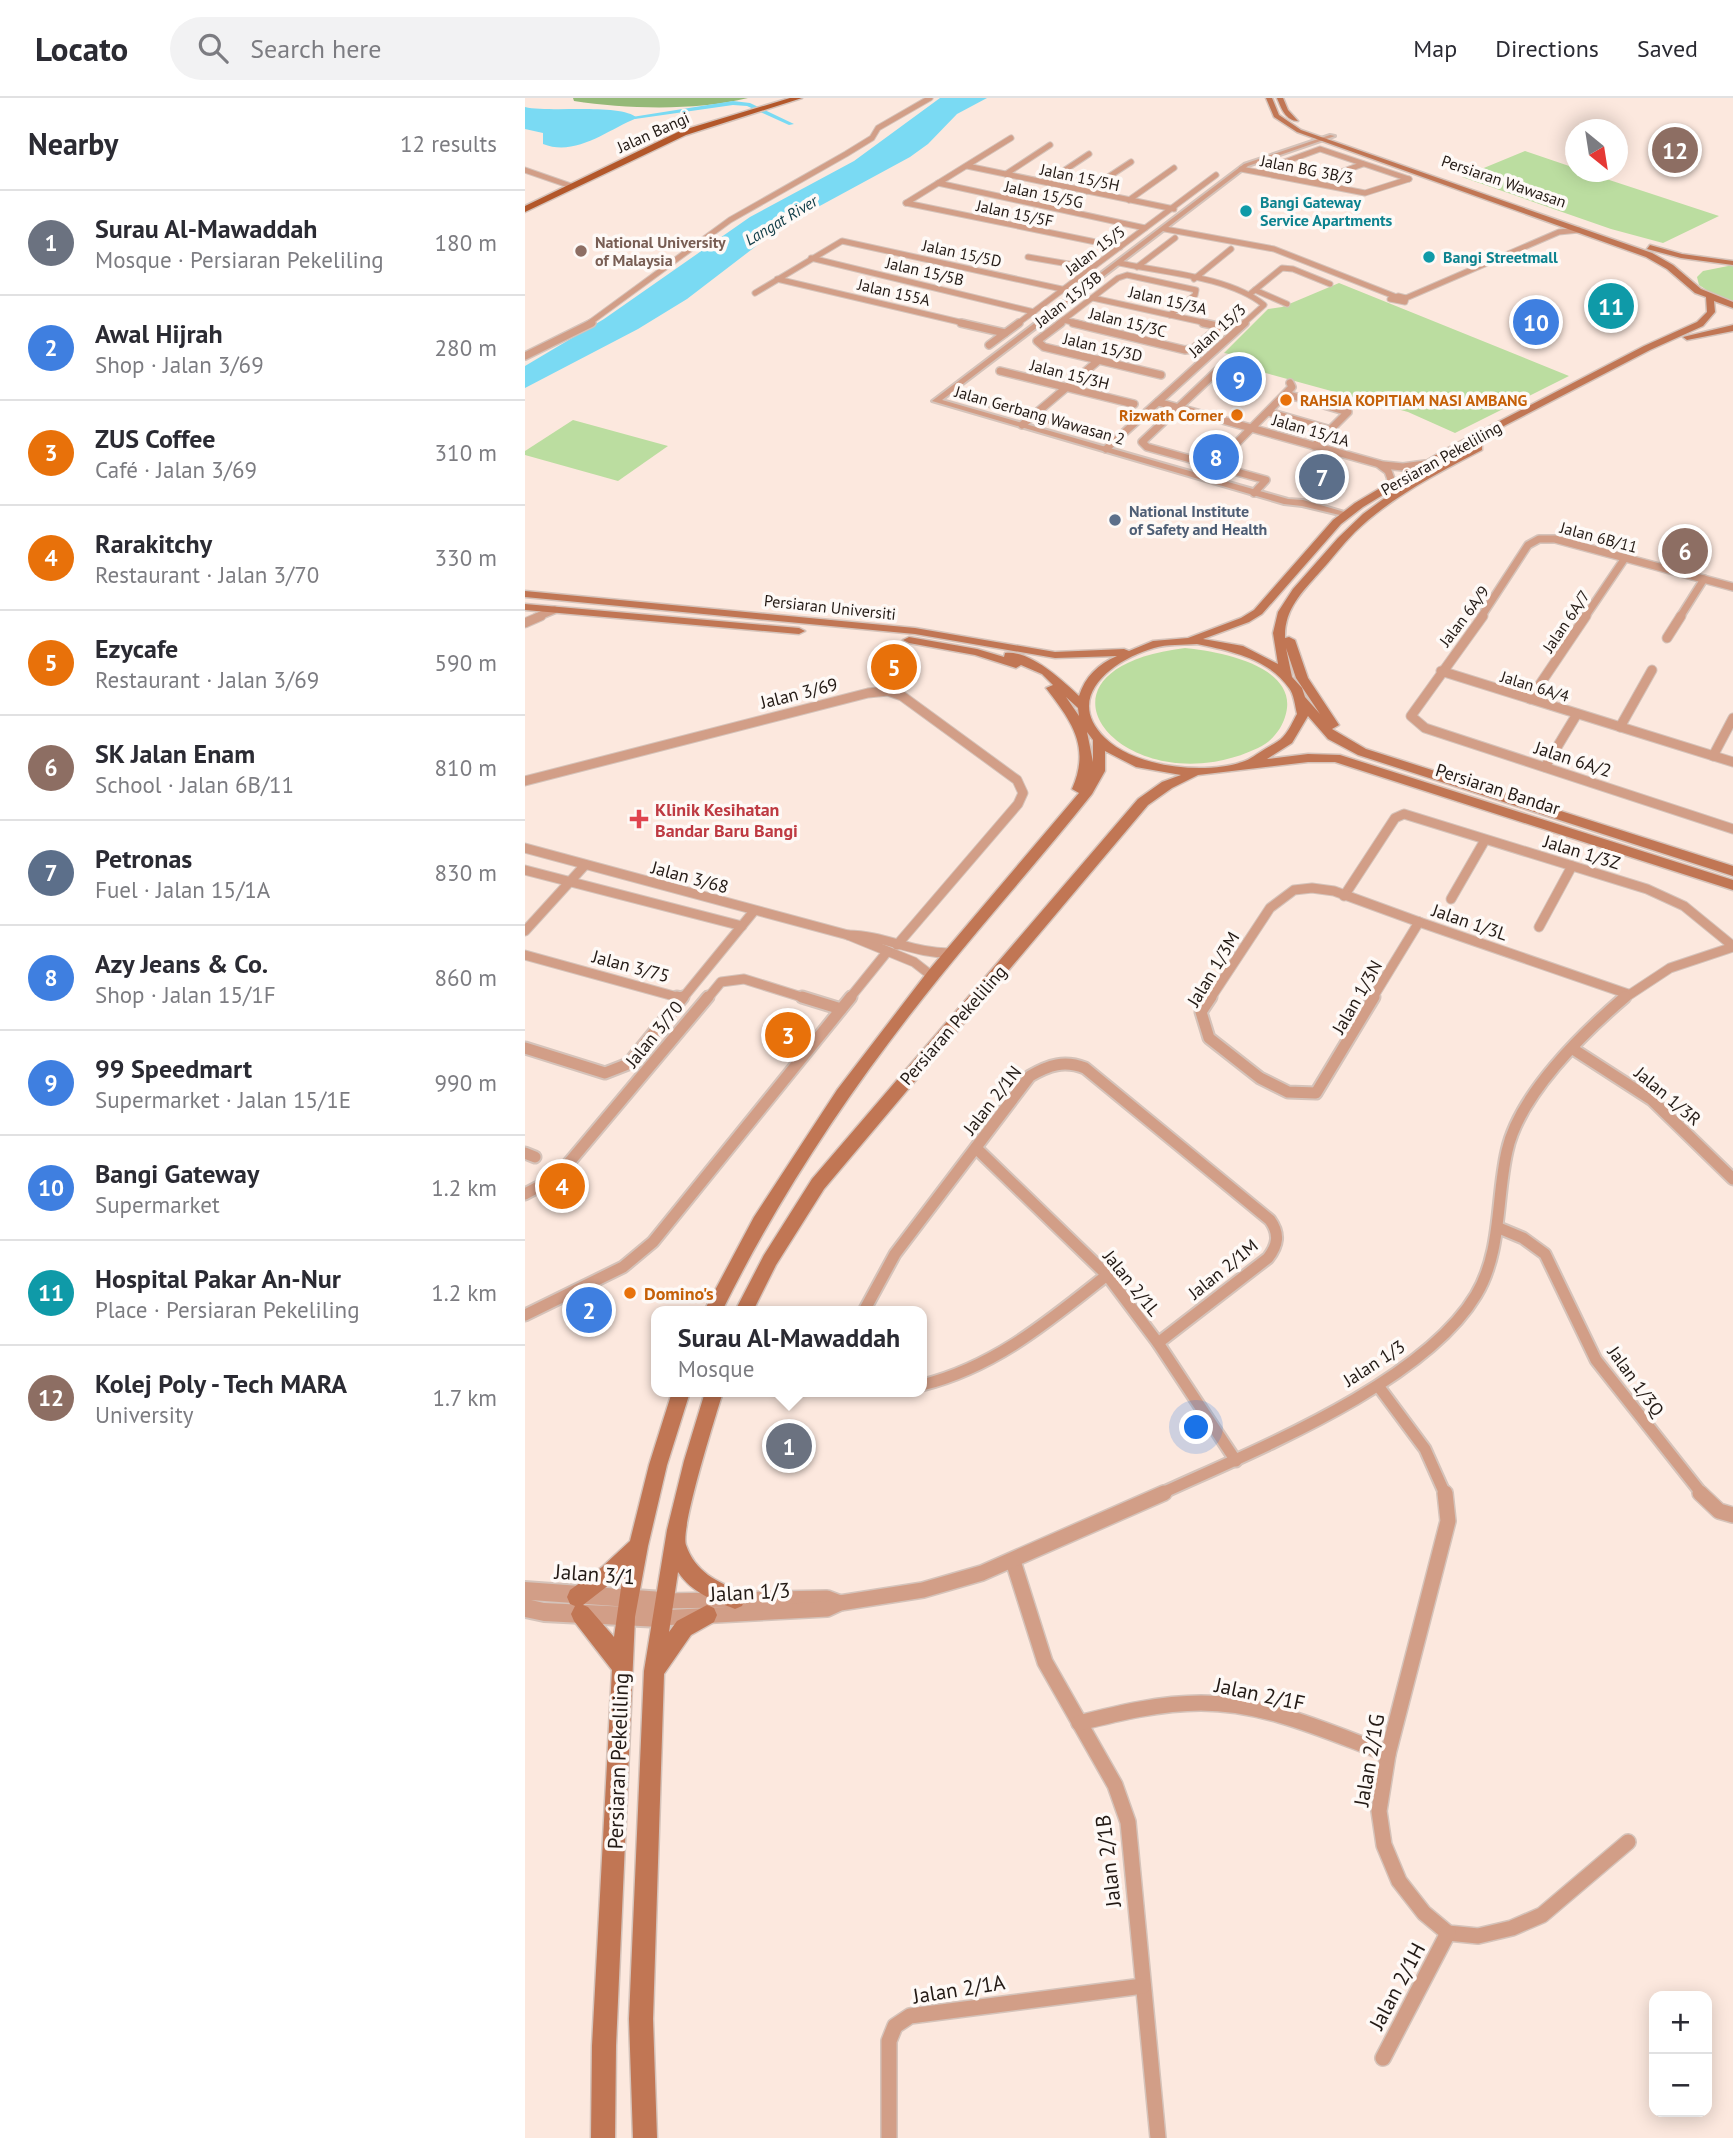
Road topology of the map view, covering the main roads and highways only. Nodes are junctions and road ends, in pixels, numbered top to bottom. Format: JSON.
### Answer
{"nodes":[{"id":1,"x":784,"y":98,"type":"edge"},
{"id":2,"x":798,"y":98,"type":"edge"},
{"id":3,"x":1269,"y":98,"type":"edge"},
{"id":4,"x":1280,"y":98,"type":"edge"},
{"id":5,"x":754,"y":107,"type":"junction"},
{"id":6,"x":1313,"y":140,"type":"junction"},
{"id":7,"x":1332,"y":140,"type":"junction"},
{"id":8,"x":1409,"y":179,"type":"road end"},
{"id":9,"x":1442,"y":183,"type":"junction"},
{"id":10,"x":567,"y":185,"type":"junction"},
{"id":11,"x":525,"y":202,"type":"edge"},
{"id":12,"x":525,"y":209,"type":"edge"},
{"id":13,"x":1579,"y":230,"type":"joint"},
{"id":14,"x":1649,"y":255,"type":"junction"},
{"id":15,"x":1733,"y":262,"type":"edge"},
{"id":16,"x":1690,"y":283,"type":"junction"},
{"id":17,"x":1710,"y":297,"type":"junction"},
{"id":18,"x":1733,"y":305,"type":"edge"},
{"id":19,"x":1687,"y":329,"type":"junction"},
{"id":20,"x":1733,"y":329,"type":"edge"},
{"id":21,"x":1316,"y":570,"type":"junction"},
{"id":22,"x":1282,"y":584,"type":"junction"},
{"id":23,"x":525,"y":594,"type":"edge"},
{"id":24,"x":525,"y":607,"type":"edge"},
{"id":25,"x":915,"y":631,"type":"junction"},
{"id":26,"x":904,"y":639,"type":"junction"},
{"id":27,"x":1182,"y":641,"type":"junction"},
{"id":28,"x":1132,"y":652,"type":"junction"},
{"id":29,"x":1287,"y":676,"type":"junction"},
{"id":30,"x":1301,"y":700,"type":"junction"},
{"id":31,"x":1083,"y":707,"type":"junction"},
{"id":32,"x":1099,"y":739,"type":"junction"},
{"id":33,"x":1247,"y":765,"type":"junction"},
{"id":34,"x":1198,"y":773,"type":"junction"},
{"id":35,"x":1409,"y":774,"type":"junction"},
{"id":36,"x":1074,"y":808,"type":"junction"},
{"id":37,"x":1127,"y":820,"type":"junction"},
{"id":38,"x":1733,"y":871,"type":"edge"},
{"id":39,"x":1733,"y":885,"type":"edge"},
{"id":40,"x":932,"y":976,"type":"joint"},
{"id":41,"x":716,"y":1306,"type":"edge"},
{"id":42,"x":747,"y":1306,"type":"edge"},
{"id":43,"x":679,"y":1397,"type":"edge"},
{"id":44,"x":712,"y":1397,"type":"edge"},
{"id":45,"x":674,"y":1541,"type":"junction"},
{"id":46,"x":638,"y":1546,"type":"junction"},
{"id":47,"x":736,"y":1599,"type":"road end"},
{"id":48,"x":707,"y":1615,"type":"road end"},
{"id":49,"x":622,"y":1667,"type":"junction"},
{"id":50,"x":654,"y":1671,"type":"junction"},
{"id":51,"x":603,"y":2138,"type":"edge"},
{"id":52,"x":645,"y":2138,"type":"edge"}],
"edges":[{"from":1,"to":5,"type":"main road","name":"Jalan Bangi"},
{"from":2,"to":5,"type":"main road","name":"Jalan Bangi"},
{"from":3,"to":6,"type":"main road","name":"Persiaran Wawasan"},
{"from":4,"to":7,"type":"main road","name":"Persiaran Wawasan"},
{"from":5,"to":10,"type":"main road","name":"Jalan Bangi"},
{"from":6,"to":7,"type":"main road"},
{"from":6,"to":7,"type":"main road","name":"Persiaran Wawasan"},
{"from":7,"to":9,"type":"main road","name":"Persiaran Wawasan"},
{"from":7,"to":15,"type":"main road","name":"Persiaran Wawasan"},
{"from":8,"to":9,"type":"main road"},
{"from":9,"to":13,"type":"main road","name":"Persiaran Wawasan"},
{"from":10,"to":11,"type":"main road","name":"Jalan Bangi"},
{"from":10,"to":12,"type":"main road","name":"Jalan Bangi"},
{"from":13,"to":14,"type":"main road","name":"Persiaran Wawasan"},
{"from":14,"to":16,"type":"main road","name":"Persiaran Wawasan"},
{"from":14,"to":19,"type":"main road"},
{"from":15,"to":16,"type":"main road"},
{"from":16,"to":17,"type":"main road","name":"Persiaran Wawasan"},
{"from":17,"to":18,"type":"main road","name":"Persiaran Wawasan"},
{"from":17,"to":19,"type":"main road","name":"Persiaran Pekeliling"},
{"from":19,"to":22,"type":"main road","name":"Persiaran Pekeliling"},
{"from":20,"to":21,"type":"main road","name":"Persiaran Pekeliling"},
{"from":21,"to":29,"type":"main road","name":"Persiaran Pekeliling"},
{"from":21,"to":35,"type":"main road"},
{"from":22,"to":25,"type":"main road"},
{"from":22,"to":27,"type":"main road","name":"Persiaran Pekeliling"},
{"from":23,"to":25,"type":"main road","name":"Persiaran Universiti"},
{"from":24,"to":26,"type":"main road","name":"Persiaran Universiti"},
{"from":25,"to":28,"type":"main road","name":"Persiaran Universiti"},
{"from":26,"to":31,"type":"main road","name":"Persiaran Universiti"},
{"from":26,"to":36,"type":"main road"},
{"from":27,"to":28,"type":"main road"},
{"from":27,"to":29,"type":"main road"},
{"from":28,"to":31,"type":"main road"},
{"from":29,"to":30,"type":"main road"},
{"from":30,"to":33,"type":"main road"},
{"from":30,"to":35,"type":"main road","name":"Persiaran Bandar"},
{"from":31,"to":32,"type":"main road"},
{"from":32,"to":34,"type":"main road"},
{"from":32,"to":36,"type":"main road"},
{"from":33,"to":34,"type":"main road"},
{"from":33,"to":35,"type":"main road","name":"Persiaran Bandar"},
{"from":34,"to":37,"type":"main road","name":"Persiaran Pekeliling"},
{"from":35,"to":37,"type":"main road"},
{"from":35,"to":38,"type":"main road","name":"Persiaran Bandar"},
{"from":35,"to":39,"type":"main road","name":"Persiaran Bandar"},
{"from":36,"to":40,"type":"main road"},
{"from":37,"to":42,"type":"main road","name":"Persiaran Pekeliling"},
{"from":40,"to":41,"type":"main road"},
{"from":43,"to":46,"type":"main road","name":"Persiaran Pekeliling"},
{"from":44,"to":45,"type":"main road","name":"Persiaran Pekeliling"},
{"from":45,"to":47,"type":"main road"},
{"from":45,"to":50,"type":"main road","name":"Persiaran Pekeliling"},
{"from":46,"to":49,"type":"main road","name":"Persiaran Pekeliling"},
{"from":46,"to":49,"type":"main road"},
{"from":48,"to":50,"type":"main road"},
{"from":49,"to":51,"type":"main road","name":"Persiaran Pekeliling"},
{"from":50,"to":52,"type":"main road","name":"Persiaran Pekeliling"}]}
